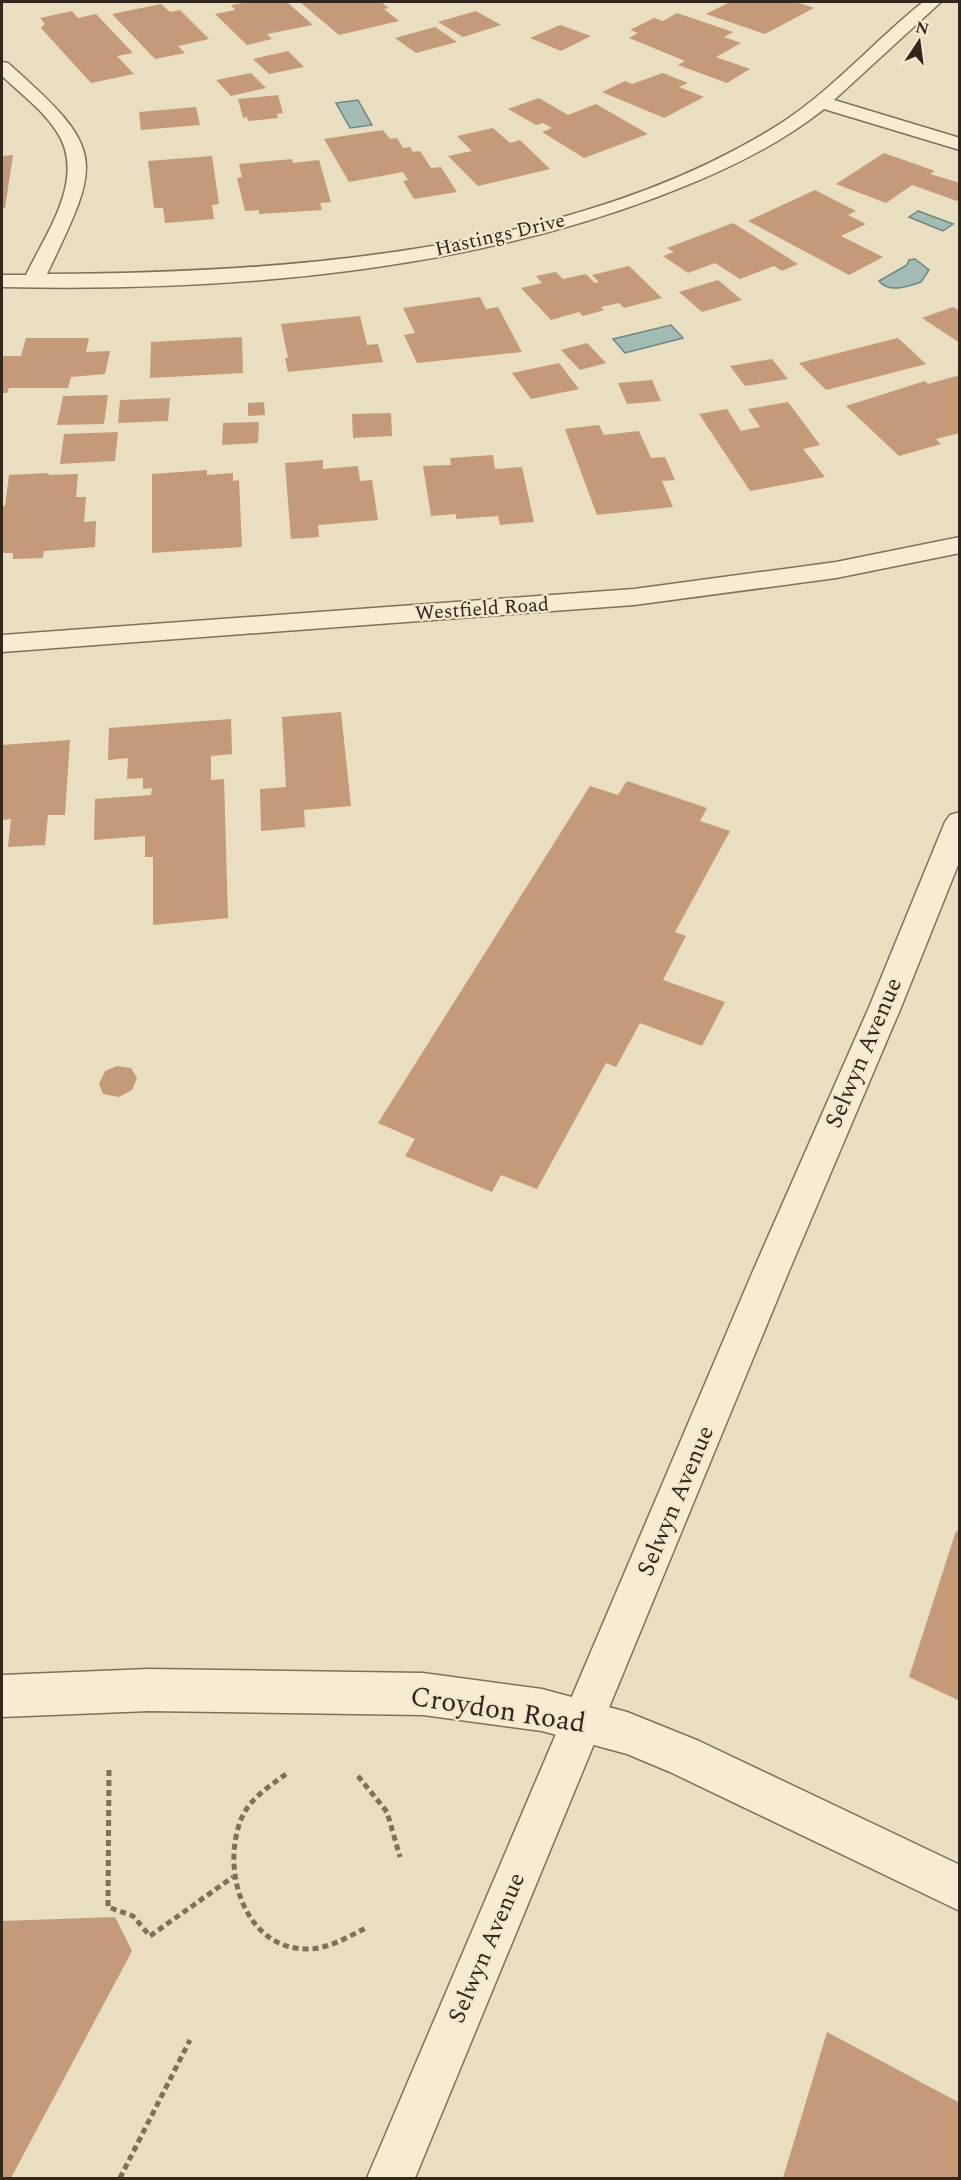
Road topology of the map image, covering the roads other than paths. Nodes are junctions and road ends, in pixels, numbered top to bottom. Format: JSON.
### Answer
{"nodes":[{"id":1,"x":933,"y":2,"type":"edge"},
{"id":2,"x":2,"y":67,"type":"edge"},
{"id":3,"x":822,"y":102,"type":"junction"},
{"id":4,"x":960,"y":144,"type":"edge"},
{"id":5,"x":2,"y":281,"type":"edge"},
{"id":6,"x":33,"y":281,"type":"junction"},
{"id":7,"x":960,"y":545,"type":"edge"},
{"id":8,"x":2,"y":644,"type":"edge"},
{"id":9,"x":960,"y":822,"type":"edge"},
{"id":10,"x":2,"y":1696,"type":"edge"},
{"id":11,"x":583,"y":1720,"type":"junction"},
{"id":12,"x":960,"y":1889,"type":"edge"},
{"id":13,"x":391,"y":2178,"type":"edge"}],
"edges":[{"from":1,"to":3,"type":"street","name":"Hastings Drive"},
{"from":2,"to":6,"type":"street"},
{"from":3,"to":4,"type":"street"},
{"from":3,"to":6,"type":"street","name":"Hastings Drive"},
{"from":5,"to":6,"type":"street","name":"Hastings Drive"},
{"from":7,"to":8,"type":"street","name":"Westfield Road"},
{"from":9,"to":11,"type":"street","name":"Selwyn Avenue"},
{"from":10,"to":11,"type":"street","name":"Croydon Road"},
{"from":11,"to":12,"type":"street","name":"Croydon Road"},
{"from":11,"to":13,"type":"street","name":"Selwyn Avenue"}]}
